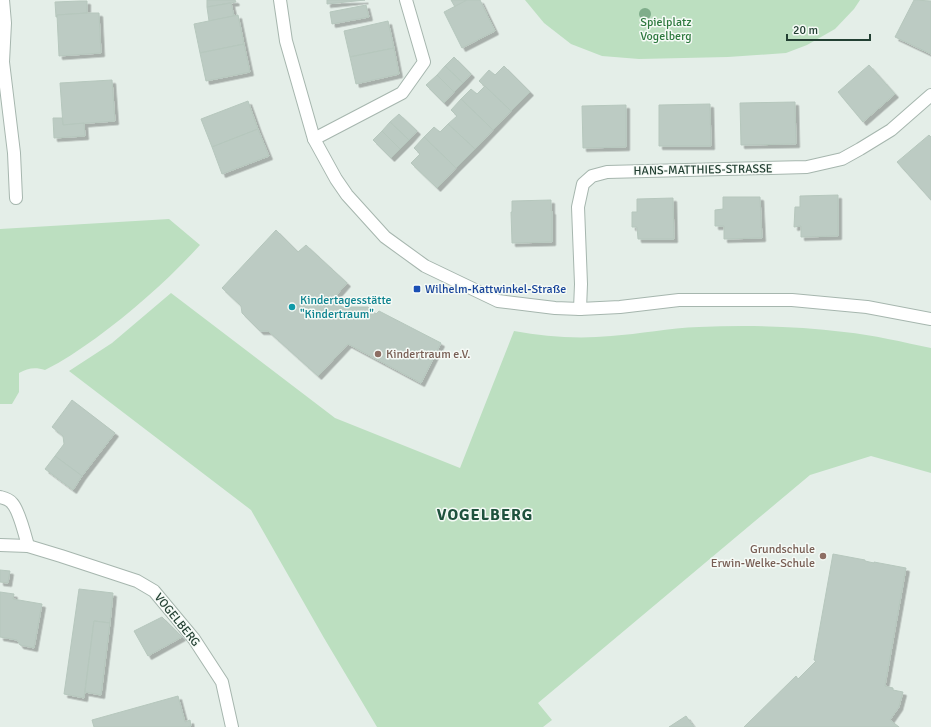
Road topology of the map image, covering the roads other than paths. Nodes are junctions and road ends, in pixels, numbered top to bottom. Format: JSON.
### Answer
{"nodes":[{"id":1,"x":3,"y":0,"type":"edge"},
{"id":2,"x":280,"y":0,"type":"edge"},
{"id":3,"x":406,"y":0,"type":"edge"},
{"id":4,"x":931,"y":95,"type":"edge"},
{"id":5,"x":314,"y":139,"type":"junction"},
{"id":6,"x":16,"y":198,"type":"dead end"},
{"id":7,"x":580,"y":309,"type":"junction"},
{"id":8,"x":931,"y":319,"type":"edge"},
{"id":9,"x":0,"y":497,"type":"edge"},
{"id":10,"x":0,"y":545,"type":"edge"},
{"id":11,"x":28,"y":546,"type":"junction"},
{"id":12,"x":232,"y":727,"type":"edge"}],
"edges":[{"from":1,"to":6,"type":"street"},
{"from":2,"to":5,"type":"street"},
{"from":3,"to":5,"type":"street"},
{"from":4,"to":7,"type":"street","name":"HANS-MATTHIES-STRASSE"},
{"from":5,"to":7,"type":"street"},
{"from":7,"to":8,"type":"street"},
{"from":9,"to":11,"type":"street"},
{"from":10,"to":11,"type":"street","name":"VOGELBERG"},
{"from":11,"to":12,"type":"street","name":"VOGELBERG"}]}
